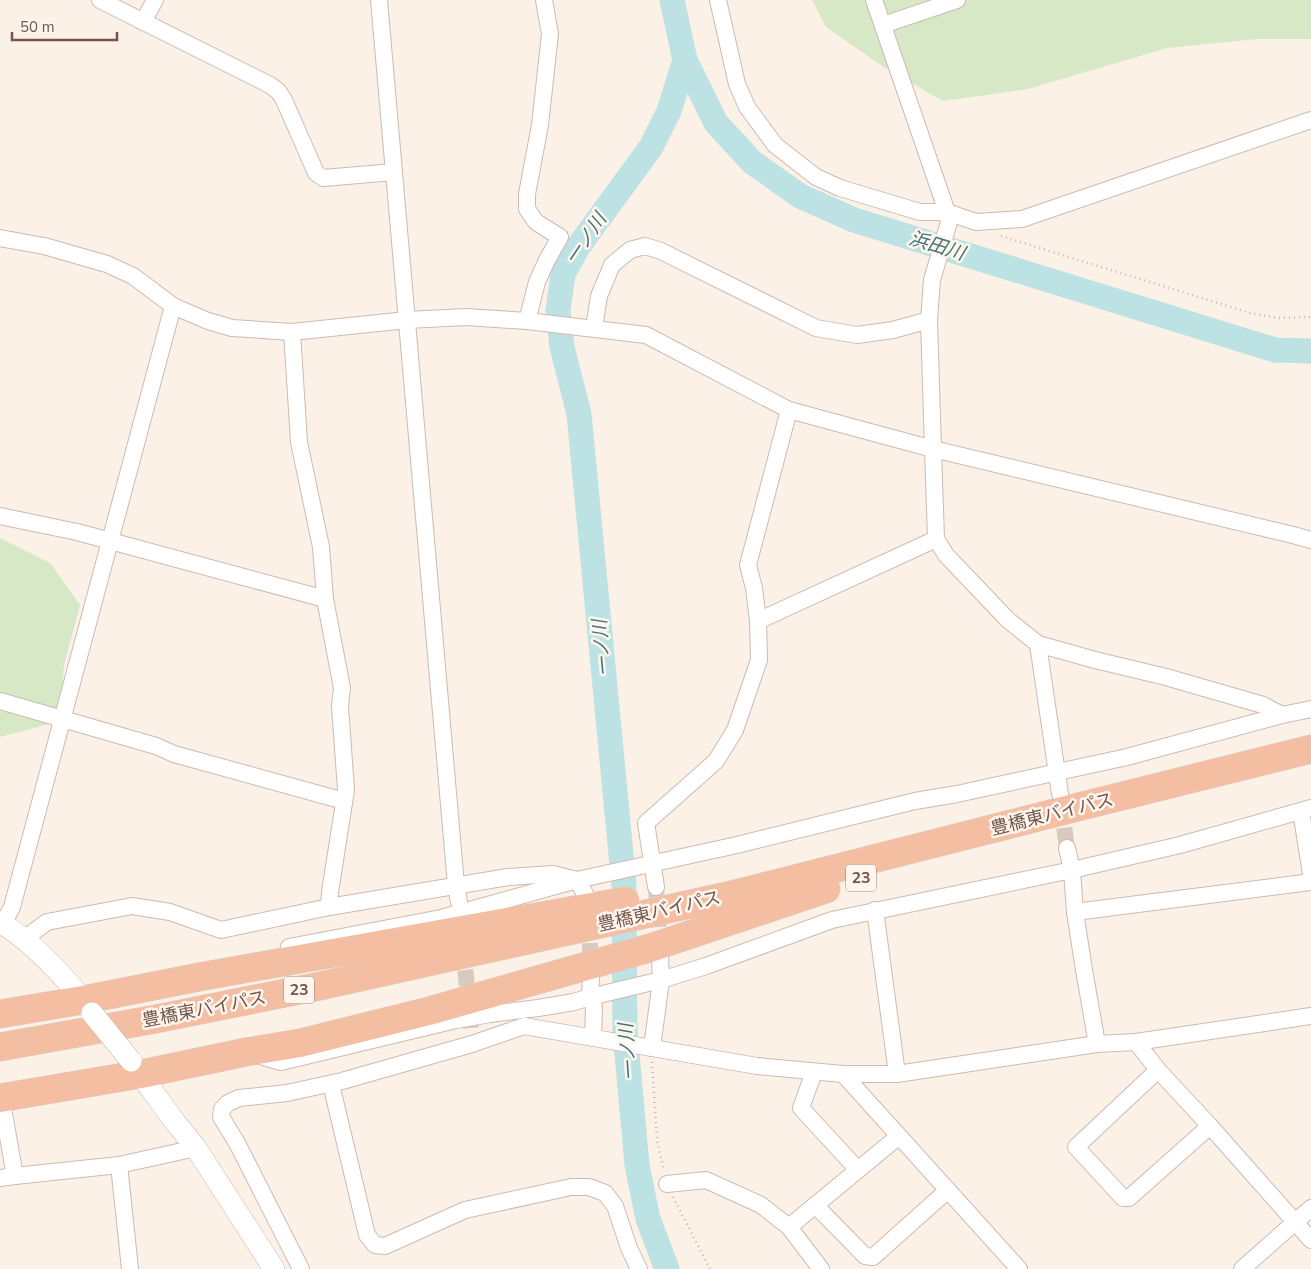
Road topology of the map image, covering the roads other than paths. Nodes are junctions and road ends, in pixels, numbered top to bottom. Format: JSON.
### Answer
{"nodes":[{"id":1,"x":100,"y":0,"type":"edge"},
{"id":2,"x":154,"y":0,"type":"edge"},
{"id":3,"x":380,"y":0,"type":"edge"},
{"id":4,"x":544,"y":0,"type":"edge"},
{"id":5,"x":718,"y":0,"type":"edge"},
{"id":6,"x":874,"y":0,"type":"edge"},
{"id":7,"x":957,"y":0,"type":"edge"},
{"id":8,"x":144,"y":22,"type":"junction"},
{"id":9,"x":883,"y":25,"type":"junction"},
{"id":10,"x":1311,"y":120,"type":"edge"},
{"id":11,"x":394,"y":172,"type":"junction"},
{"id":12,"x":948,"y":217,"type":"junction"},
{"id":13,"x":0,"y":238,"type":"edge"},
{"id":14,"x":173,"y":306,"type":"junction"},
{"id":15,"x":407,"y":320,"type":"junction"},
{"id":16,"x":929,"y":320,"type":"junction"},
{"id":17,"x":529,"y":321,"type":"junction"},
{"id":18,"x":588,"y":328,"type":"junction"},
{"id":19,"x":292,"y":332,"type":"junction"},
{"id":20,"x":789,"y":410,"type":"junction"},
{"id":21,"x":933,"y":448,"type":"junction"},
{"id":22,"x":0,"y":516,"type":"edge"},
{"id":23,"x":936,"y":539,"type":"junction"},
{"id":24,"x":1311,"y":540,"type":"edge"},
{"id":25,"x":110,"y":541,"type":"junction"},
{"id":26,"x":325,"y":599,"type":"junction"},
{"id":27,"x":758,"y":621,"type":"junction"},
{"id":28,"x":1038,"y":644,"type":"junction"},
{"id":29,"x":0,"y":701,"type":"edge"},
{"id":30,"x":1311,"y":709,"type":"edge"},
{"id":31,"x":1282,"y":715,"type":"junction"},
{"id":32,"x":63,"y":719,"type":"junction"},
{"id":33,"x":1311,"y":749,"type":"edge"},
{"id":34,"x":1057,"y":772,"type":"junction"},
{"id":35,"x":344,"y":801,"type":"junction"},
{"id":36,"x":1065,"y":802,"type":"junction"},
{"id":37,"x":1306,"y":810,"type":"edge"},
{"id":38,"x":1067,"y":848,"type":"tunnel mouth"},
{"id":39,"x":648,"y":864,"type":"junction"},
{"id":40,"x":1072,"y":870,"type":"junction"},
{"id":41,"x":1311,"y":874,"type":"edge"},
{"id":42,"x":577,"y":880,"type":"junction"},
{"id":43,"x":1311,"y":882,"type":"edge"},
{"id":44,"x":456,"y":885,"type":"junction"},
{"id":45,"x":653,"y":899,"type":"junction"},
{"id":46,"x":459,"y":902,"type":"dead end"},
{"id":47,"x":329,"y":908,"type":"junction"},
{"id":48,"x":593,"y":910,"type":"junction"},
{"id":49,"x":875,"y":910,"type":"junction"},
{"id":50,"x":1074,"y":912,"type":"junction"},
{"id":51,"x":2,"y":923,"type":"edge"},
{"id":52,"x":24,"y":939,"type":"junction"},
{"id":53,"x":656,"y":952,"type":"junction"},
{"id":54,"x":595,"y":970,"type":"junction"},
{"id":55,"x":199,"y":977,"type":"junction"},
{"id":56,"x":656,"y":982,"type":"junction"},
{"id":57,"x":594,"y":996,"type":"junction"},
{"id":58,"x":88,"y":1006,"type":"junction"},
{"id":59,"x":0,"y":1014,"type":"edge"},
{"id":60,"x":1311,"y":1016,"type":"edge"},
{"id":61,"x":597,"y":1038,"type":"junction"},
{"id":62,"x":1136,"y":1042,"type":"junction"},
{"id":63,"x":1097,"y":1044,"type":"junction"},
{"id":64,"x":0,"y":1047,"type":"edge"},
{"id":65,"x":652,"y":1048,"type":"junction"},
{"id":66,"x":246,"y":1052,"type":"junction"},
{"id":67,"x":136,"y":1068,"type":"junction"},
{"id":68,"x":1158,"y":1070,"type":"junction"},
{"id":69,"x":814,"y":1072,"type":"junction"},
{"id":70,"x":843,"y":1074,"type":"junction"},
{"id":71,"x":897,"y":1074,"type":"junction"},
{"id":72,"x":331,"y":1084,"type":"junction"},
{"id":73,"x":1,"y":1098,"type":"edge"},
{"id":74,"x":1210,"y":1126,"type":"junction"},
{"id":75,"x":899,"y":1136,"type":"junction"},
{"id":76,"x":196,"y":1148,"type":"junction"},
{"id":77,"x":118,"y":1165,"type":"junction"},
{"id":78,"x":858,"y":1170,"type":"junction"},
{"id":79,"x":7,"y":1177,"type":"edge"},
{"id":80,"x":667,"y":1184,"type":"road end"},
{"id":81,"x":948,"y":1190,"type":"junction"},
{"id":82,"x":815,"y":1205,"type":"junction"},
{"id":83,"x":1311,"y":1208,"type":"edge"},
{"id":84,"x":1295,"y":1222,"type":"junction"},
{"id":85,"x":789,"y":1227,"type":"junction"},
{"id":86,"x":1311,"y":1240,"type":"edge"},
{"id":87,"x":130,"y":1269,"type":"edge"},
{"id":88,"x":274,"y":1269,"type":"edge"},
{"id":89,"x":301,"y":1269,"type":"edge"},
{"id":90,"x":640,"y":1269,"type":"edge"},
{"id":91,"x":821,"y":1269,"type":"edge"},
{"id":92,"x":1019,"y":1269,"type":"edge"},
{"id":93,"x":1242,"y":1269,"type":"edge"}],
"edges":[{"from":1,"to":8,"type":"street"},
{"from":2,"to":8,"type":"street"},
{"from":3,"to":11,"type":"street"},
{"from":4,"to":17,"type":"street"},
{"from":5,"to":12,"type":"street"},
{"from":6,"to":9,"type":"street"},
{"from":7,"to":9,"type":"street"},
{"from":8,"to":11,"type":"street"},
{"from":9,"to":12,"type":"street"},
{"from":10,"to":12,"type":"street"},
{"from":11,"to":15,"type":"street"},
{"from":12,"to":16,"type":"street"},
{"from":13,"to":14,"type":"street"},
{"from":14,"to":19,"type":"street"},
{"from":14,"to":25,"type":"street"},
{"from":15,"to":17,"type":"street"},
{"from":15,"to":19,"type":"street"},
{"from":15,"to":44,"type":"street"},
{"from":16,"to":18,"type":"street"},
{"from":16,"to":21,"type":"street"},
{"from":17,"to":18,"type":"street"},
{"from":18,"to":20,"type":"street"},
{"from":19,"to":26,"type":"street"},
{"from":20,"to":21,"type":"street"},
{"from":20,"to":27,"type":"street"},
{"from":21,"to":23,"type":"street"},
{"from":21,"to":24,"type":"street"},
{"from":22,"to":25,"type":"street"},
{"from":23,"to":27,"type":"street"},
{"from":23,"to":28,"type":"street"},
{"from":25,"to":26,"type":"street"},
{"from":25,"to":32,"type":"street"},
{"from":26,"to":35,"type":"street"},
{"from":27,"to":39,"type":"street"},
{"from":28,"to":31,"type":"street"},
{"from":28,"to":34,"type":"street"},
{"from":29,"to":32,"type":"street"},
{"from":30,"to":31,"type":"street"},
{"from":31,"to":34,"type":"street"},
{"from":32,"to":35,"type":"street"},
{"from":32,"to":51,"type":"street"},
{"from":33,"to":36,"type":"highway","name":"豊橋東バイパス","number":"23"},
{"from":34,"to":36,"type":"street"},
{"from":34,"to":39,"type":"street"},
{"from":35,"to":47,"type":"street"},
{"from":36,"to":45,"type":"highway","name":"豊橋東バイパス","number":"23"},
{"from":36,"to":53,"type":"highway","number":"23"},
{"from":37,"to":40,"type":"street"},
{"from":37,"to":41,"type":"street"},
{"from":38,"to":40,"type":"street"},
{"from":39,"to":42,"type":"street"},
{"from":39,"to":45,"type":"street"},
{"from":40,"to":49,"type":"street"},
{"from":40,"to":50,"type":"street"},
{"from":42,"to":44,"type":"street"},
{"from":42,"to":48,"type":"street"},
{"from":42,"to":55,"type":"street"},
{"from":43,"to":50,"type":"street"},
{"from":44,"to":46,"type":"street"},
{"from":44,"to":47,"type":"street"},
{"from":45,"to":48,"type":"highway","number":"23"},
{"from":47,"to":52,"type":"street"},
{"from":48,"to":55,"type":"highway","number":"23"},
{"from":48,"to":64,"type":"highway","name":"豊橋東バイパス","number":"23"},
{"from":49,"to":56,"type":"street"},
{"from":49,"to":71,"type":"street"},
{"from":50,"to":63,"type":"street"},
{"from":51,"to":52,"type":"street"},
{"from":52,"to":58,"type":"street"},
{"from":53,"to":54,"type":"highway","number":"23"},
{"from":53,"to":56,"type":"street"},
{"from":54,"to":57,"type":"street"},
{"from":54,"to":66,"type":"highway","number":"23"},
{"from":55,"to":58,"type":"highway","number":"23"},
{"from":56,"to":57,"type":"street"},
{"from":56,"to":65,"type":"street"},
{"from":57,"to":61,"type":"street"},
{"from":57,"to":66,"type":"street"},
{"from":58,"to":59,"type":"highway","number":"23"},
{"from":58,"to":67,"type":"street","bridge":true},
{"from":60,"to":62,"type":"street"},
{"from":61,"to":65,"type":"street"},
{"from":61,"to":72,"type":"street"},
{"from":62,"to":63,"type":"street"},
{"from":62,"to":68,"type":"street"},
{"from":63,"to":71,"type":"street"},
{"from":65,"to":69,"type":"street"},
{"from":66,"to":67,"type":"highway","number":"23"},
{"from":67,"to":73,"type":"highway","number":"23"},
{"from":67,"to":76,"type":"street"},
{"from":68,"to":74,"type":"street"},
{"from":68,"to":74,"type":"street"},
{"from":69,"to":70,"type":"street"},
{"from":69,"to":78,"type":"street"},
{"from":70,"to":71,"type":"street"},
{"from":70,"to":75,"type":"street"},
{"from":72,"to":89,"type":"street"},
{"from":72,"to":90,"type":"street"},
{"from":73,"to":79,"type":"street"},
{"from":74,"to":84,"type":"street"},
{"from":75,"to":78,"type":"street"},
{"from":75,"to":81,"type":"street"},
{"from":76,"to":77,"type":"street"},
{"from":76,"to":88,"type":"street"},
{"from":77,"to":79,"type":"street"},
{"from":77,"to":87,"type":"street"},
{"from":78,"to":82,"type":"street"},
{"from":80,"to":85,"type":"street"},
{"from":81,"to":82,"type":"street"},
{"from":81,"to":92,"type":"street"},
{"from":82,"to":85,"type":"street"},
{"from":83,"to":84,"type":"street"},
{"from":84,"to":86,"type":"street"},
{"from":84,"to":93,"type":"street"},
{"from":85,"to":91,"type":"street"}]}
